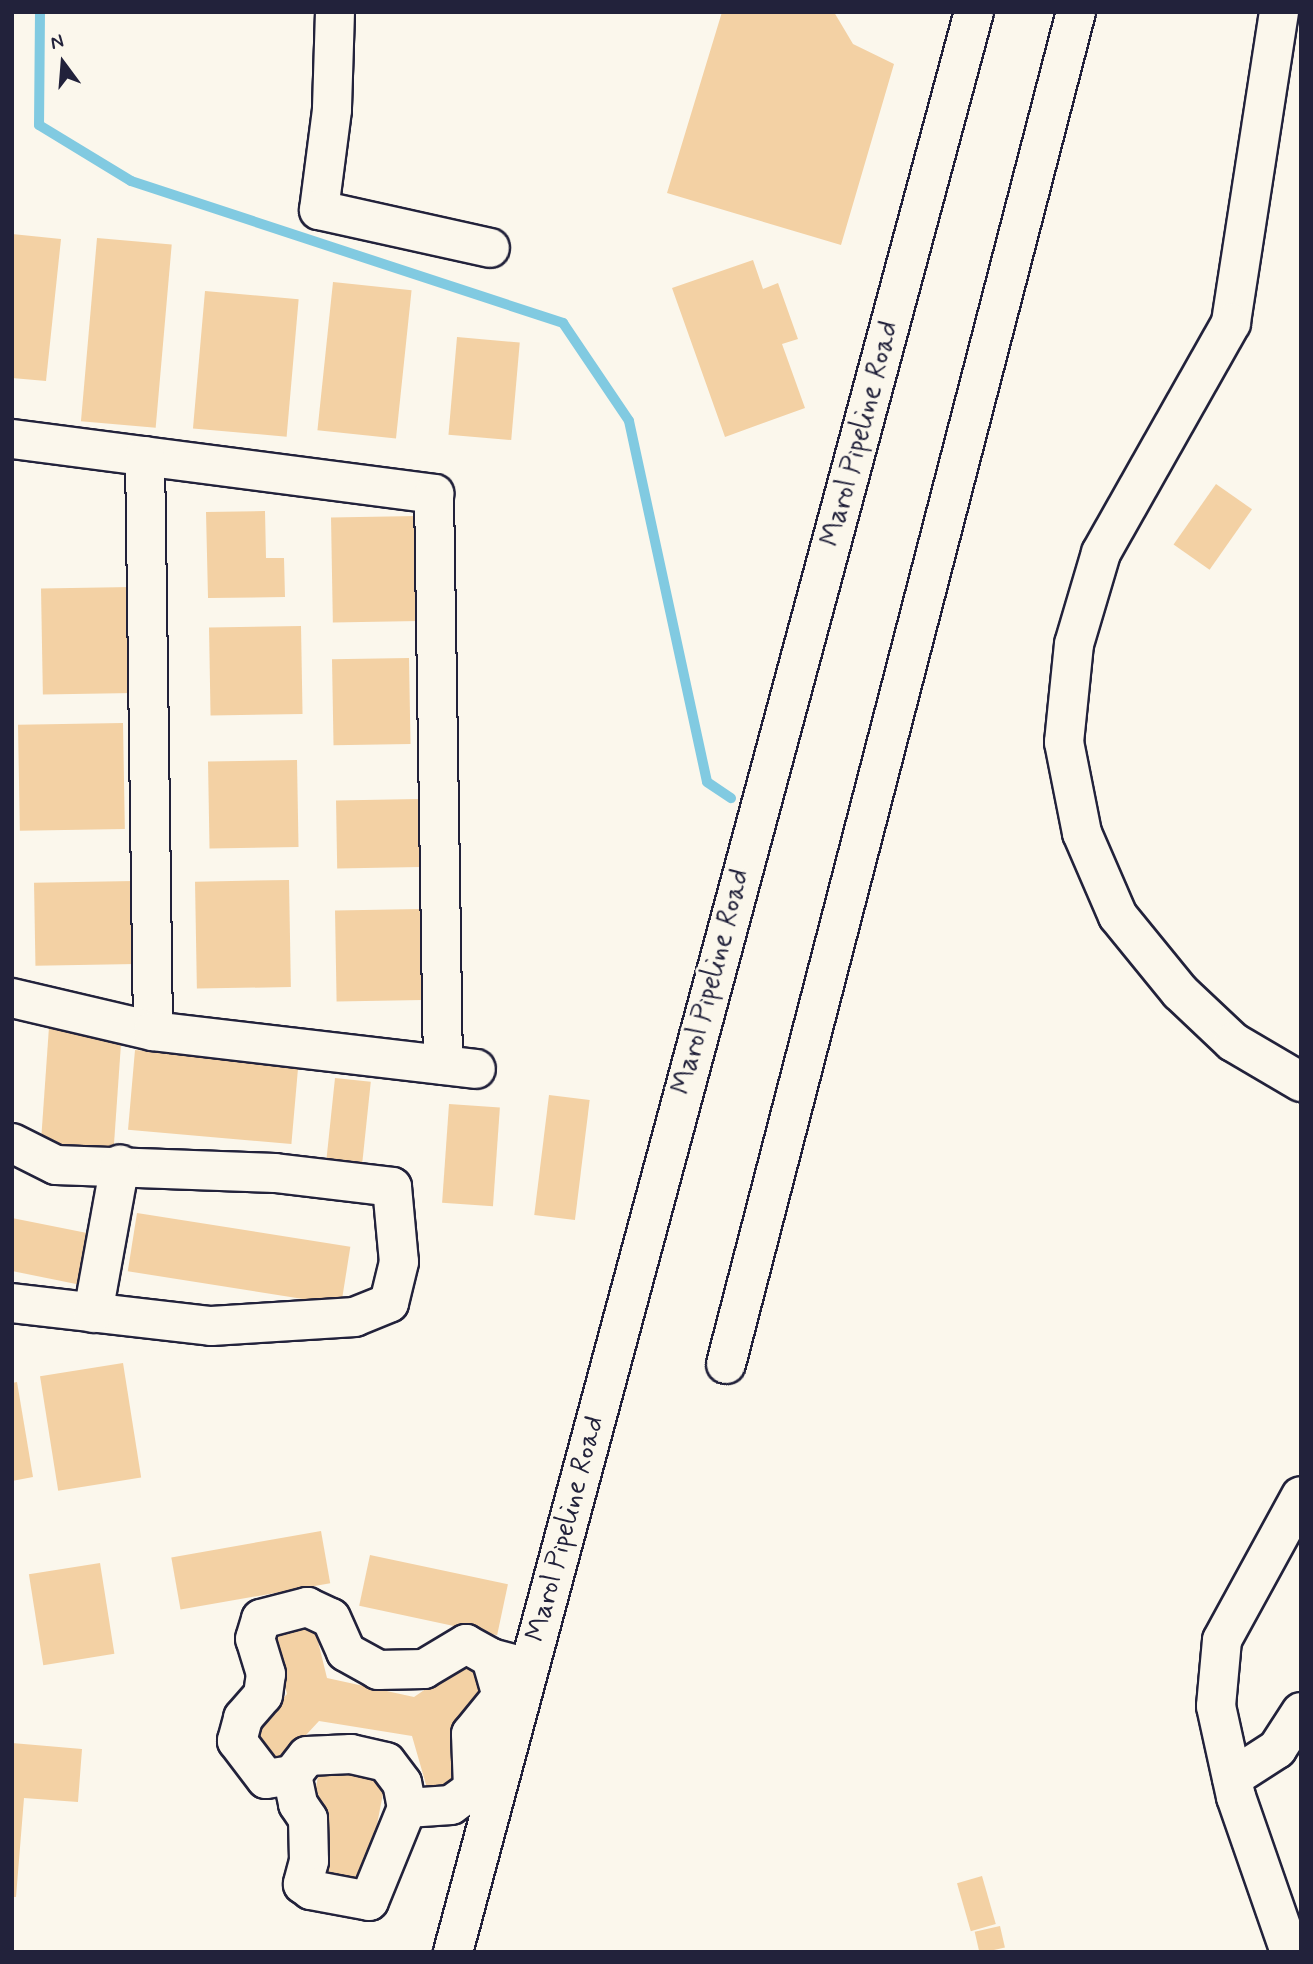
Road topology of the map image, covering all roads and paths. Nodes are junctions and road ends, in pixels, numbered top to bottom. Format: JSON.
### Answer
{"nodes":[{"id":1,"x":335,"y":12,"type":"edge"},
{"id":2,"x":974,"y":12,"type":"edge"},
{"id":3,"x":1076,"y":12,"type":"edge"},
{"id":4,"x":1279,"y":12,"type":"edge"},
{"id":5,"x":490,"y":248,"type":"dead end"},
{"id":6,"x":12,"y":439,"type":"edge"},
{"id":7,"x":145,"y":456,"type":"junction"},
{"id":8,"x":12,"y":998,"type":"edge"},
{"id":9,"x":153,"y":1031,"type":"junction"},
{"id":10,"x":1301,"y":1082,"type":"edge"},
{"id":11,"x":12,"y":1143,"type":"edge"},
{"id":12,"x":120,"y":1164,"type":"junction"},
{"id":13,"x":12,"y":1303,"type":"edge"},
{"id":14,"x":93,"y":1313,"type":"junction"},
{"id":15,"x":726,"y":1364,"type":"dead end"},
{"id":16,"x":1301,"y":1496,"type":"edge"},
{"id":17,"x":491,"y":1658,"type":"junction"},
{"id":18,"x":529,"y":1668,"type":"junction"},
{"id":19,"x":1301,"y":1712,"type":"edge"},
{"id":20,"x":292,"y":1775,"type":"junction"},
{"id":21,"x":1232,"y":1778,"type":"junction"},
{"id":22,"x":451,"y":1805,"type":"junction"},
{"id":23,"x":407,"y":1808,"type":"junction"},
{"id":24,"x":485,"y":1830,"type":"junction"},
{"id":25,"x":453,"y":1952,"type":"edge"},
{"id":26,"x":1290,"y":1952,"type":"edge"}],
"edges":[{"from":1,"to":5,"type":"street"},
{"from":2,"to":18,"type":"street","name":"Marol Pipeline Road"},
{"from":3,"to":15,"type":"street"},
{"from":4,"to":10,"type":"street"},
{"from":6,"to":7,"type":"street"},
{"from":7,"to":9,"type":"street"},
{"from":7,"to":9,"type":"street"},
{"from":8,"to":9,"type":"street"},
{"from":11,"to":12,"type":"street"},
{"from":12,"to":14,"type":"street"},
{"from":12,"to":14,"type":"street"},
{"from":13,"to":14,"type":"street"},
{"from":16,"to":21,"type":"street"},
{"from":17,"to":18,"type":"street"},
{"from":17,"to":20,"type":"street"},
{"from":17,"to":22,"type":"street"},
{"from":18,"to":24,"type":"street","name":"Marol Pipeline Road"},
{"from":19,"to":21,"type":"street"},
{"from":20,"to":23,"type":"street"},
{"from":20,"to":23,"type":"street"},
{"from":21,"to":26,"type":"street"},
{"from":22,"to":23,"type":"street"},
{"from":22,"to":24,"type":"street"},
{"from":24,"to":25,"type":"street","name":"Marol Pipeline Road"}]}
